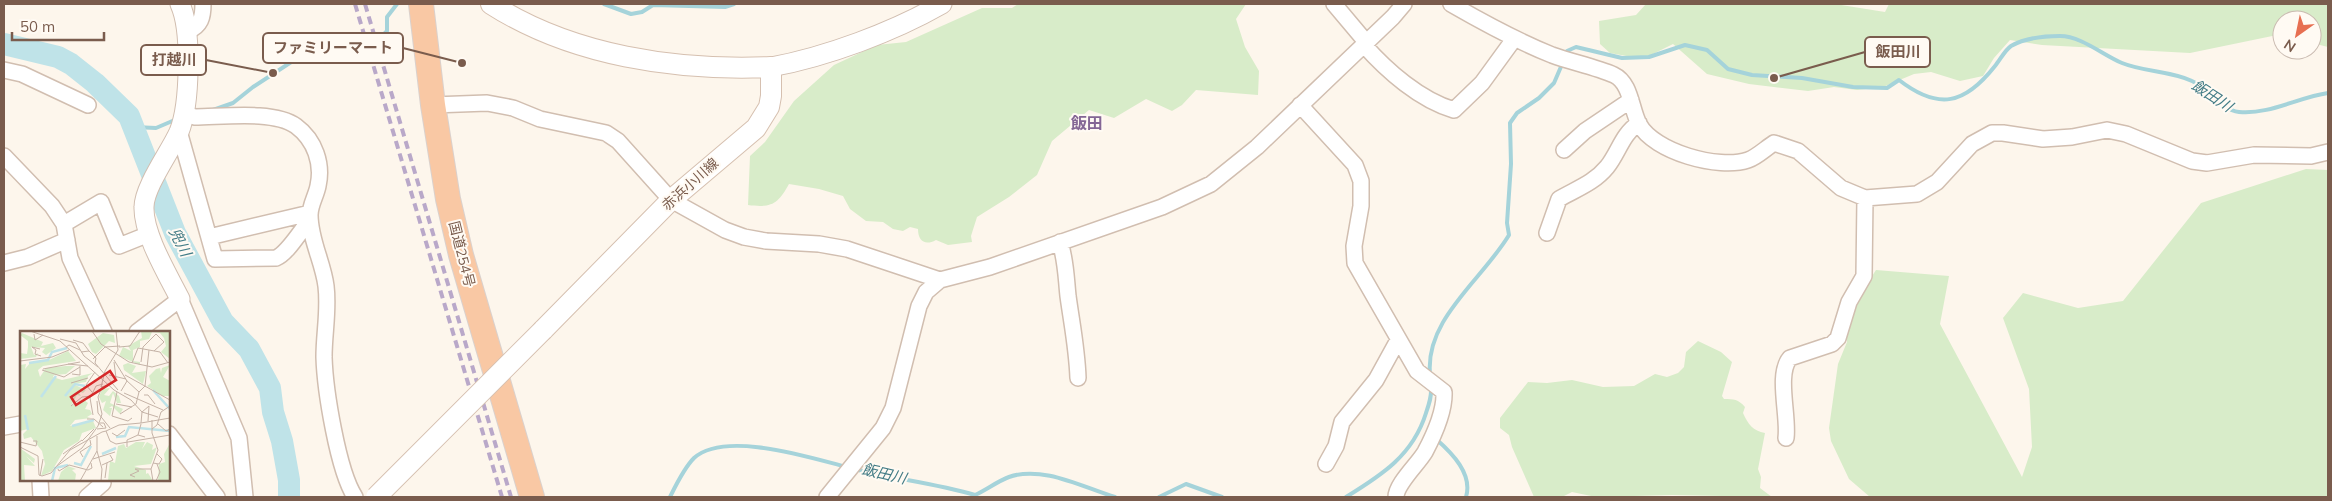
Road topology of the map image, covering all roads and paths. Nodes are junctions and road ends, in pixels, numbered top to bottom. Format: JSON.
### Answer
{"nodes":[{"id":1,"x":180,"y":4,"type":"edge"},
{"id":2,"x":203,"y":4,"type":"edge"},
{"id":3,"x":421,"y":4,"type":"edge"},
{"id":4,"x":491,"y":4,"type":"edge"},
{"id":5,"x":942,"y":4,"type":"edge"},
{"id":6,"x":1334,"y":4,"type":"edge"},
{"id":7,"x":1404,"y":4,"type":"edge"},
{"id":8,"x":1451,"y":4,"type":"edge"},
{"id":9,"x":188,"y":31,"type":"junction"},
{"id":10,"x":1514,"y":39,"type":"junction"},
{"id":11,"x":1365,"y":43,"type":"junction"},
{"id":12,"x":771,"y":67,"type":"junction"},
{"id":13,"x":4,"y":70,"type":"edge"},
{"id":14,"x":1631,"y":100,"type":"junction"},
{"id":15,"x":88,"y":105,"type":"dead end"},
{"id":16,"x":433,"y":105,"type":"junction"},
{"id":17,"x":1300,"y":106,"type":"junction"},
{"id":18,"x":1639,"y":123,"type":"junction"},
{"id":19,"x":178,"y":130,"type":"junction"},
{"id":20,"x":1564,"y":150,"type":"dead end"},
{"id":21,"x":2328,"y":152,"type":"edge"},
{"id":22,"x":4,"y":156,"type":"edge"},
{"id":23,"x":1865,"y":198,"type":"junction"},
{"id":24,"x":671,"y":200,"type":"junction"},
{"id":25,"x":310,"y":216,"type":"junction"},
{"id":26,"x":64,"y":224,"type":"junction"},
{"id":27,"x":1548,"y":232,"type":"dead end"},
{"id":28,"x":149,"y":234,"type":"junction"},
{"id":29,"x":209,"y":237,"type":"junction"},
{"id":30,"x":67,"y":240,"type":"junction"},
{"id":31,"x":1060,"y":242,"type":"junction"},
{"id":32,"x":4,"y":262,"type":"edge"},
{"id":33,"x":940,"y":280,"type":"junction"},
{"id":34,"x":180,"y":299,"type":"junction"},
{"id":35,"x":104,"y":331,"type":"edge"},
{"id":36,"x":138,"y":331,"type":"edge"},
{"id":37,"x":1398,"y":340,"type":"junction"},
{"id":38,"x":1078,"y":378,"type":"dead end"},
{"id":39,"x":20,"y":424,"type":"edge"},
{"id":40,"x":4,"y":427,"type":"edge"},
{"id":41,"x":170,"y":435,"type":"edge"},
{"id":42,"x":1786,"y":438,"type":"dead end"},
{"id":43,"x":1326,"y":464,"type":"dead end"},
{"id":44,"x":40,"y":481,"type":"edge"},
{"id":45,"x":101,"y":481,"type":"edge"},
{"id":46,"x":41,"y":497,"type":"edge"},
{"id":47,"x":88,"y":497,"type":"edge"},
{"id":48,"x":217,"y":497,"type":"edge"},
{"id":49,"x":245,"y":497,"type":"edge"},
{"id":50,"x":355,"y":497,"type":"edge"},
{"id":51,"x":376,"y":497,"type":"edge"},
{"id":52,"x":532,"y":497,"type":"edge"},
{"id":53,"x":827,"y":497,"type":"edge"},
{"id":54,"x":1396,"y":497,"type":"edge"}],
"edges":[{"from":1,"to":9,"type":"street"},
{"from":2,"to":9,"type":"street"},
{"from":3,"to":16,"type":"highway","name":"国道254号"},
{"from":4,"to":12,"type":"main road"},
{"from":5,"to":12,"type":"street"},
{"from":6,"to":11,"type":"street"},
{"from":7,"to":11,"type":"street"},
{"from":8,"to":10,"type":"street"},
{"from":9,"to":19,"type":"street"},
{"from":10,"to":11,"type":"street"},
{"from":10,"to":14,"type":"street"},
{"from":11,"to":17,"type":"street"},
{"from":12,"to":24,"type":"main road","name":"赤浜小川線"},
{"from":13,"to":15,"type":"street"},
{"from":14,"to":18,"type":"street"},
{"from":14,"to":20,"type":"street"},
{"from":16,"to":24,"type":"street"},
{"from":16,"to":52,"type":"highway","name":"国道254号"},
{"from":17,"to":31,"type":"street"},
{"from":17,"to":37,"type":"street"},
{"from":18,"to":23,"type":"street"},
{"from":18,"to":27,"type":"street"},
{"from":19,"to":25,"type":"street"},
{"from":19,"to":28,"type":"street"},
{"from":19,"to":29,"type":"street"},
{"from":21,"to":23,"type":"street"},
{"from":22,"to":26,"type":"street"},
{"from":23,"to":42,"type":"street"},
{"from":24,"to":33,"type":"street"},
{"from":24,"to":51,"type":"main road","name":"赤浜小川線","bridge":true},
{"from":25,"to":29,"type":"street"},
{"from":25,"to":29,"type":"street"},
{"from":25,"to":50,"type":"street"},
{"from":26,"to":28,"type":"street"},
{"from":26,"to":30,"type":"street"},
{"from":28,"to":34,"type":"street"},
{"from":30,"to":32,"type":"street"},
{"from":30,"to":35,"type":"street"},
{"from":31,"to":33,"type":"street"},
{"from":31,"to":38,"type":"street"},
{"from":33,"to":53,"type":"street"},
{"from":34,"to":36,"type":"street"},
{"from":34,"to":49,"type":"street"},
{"from":37,"to":43,"type":"street"},
{"from":37,"to":54,"type":"street"},
{"from":39,"to":40,"type":"street"},
{"from":41,"to":48,"type":"street"},
{"from":44,"to":46,"type":"street"},
{"from":45,"to":47,"type":"street"}]}
